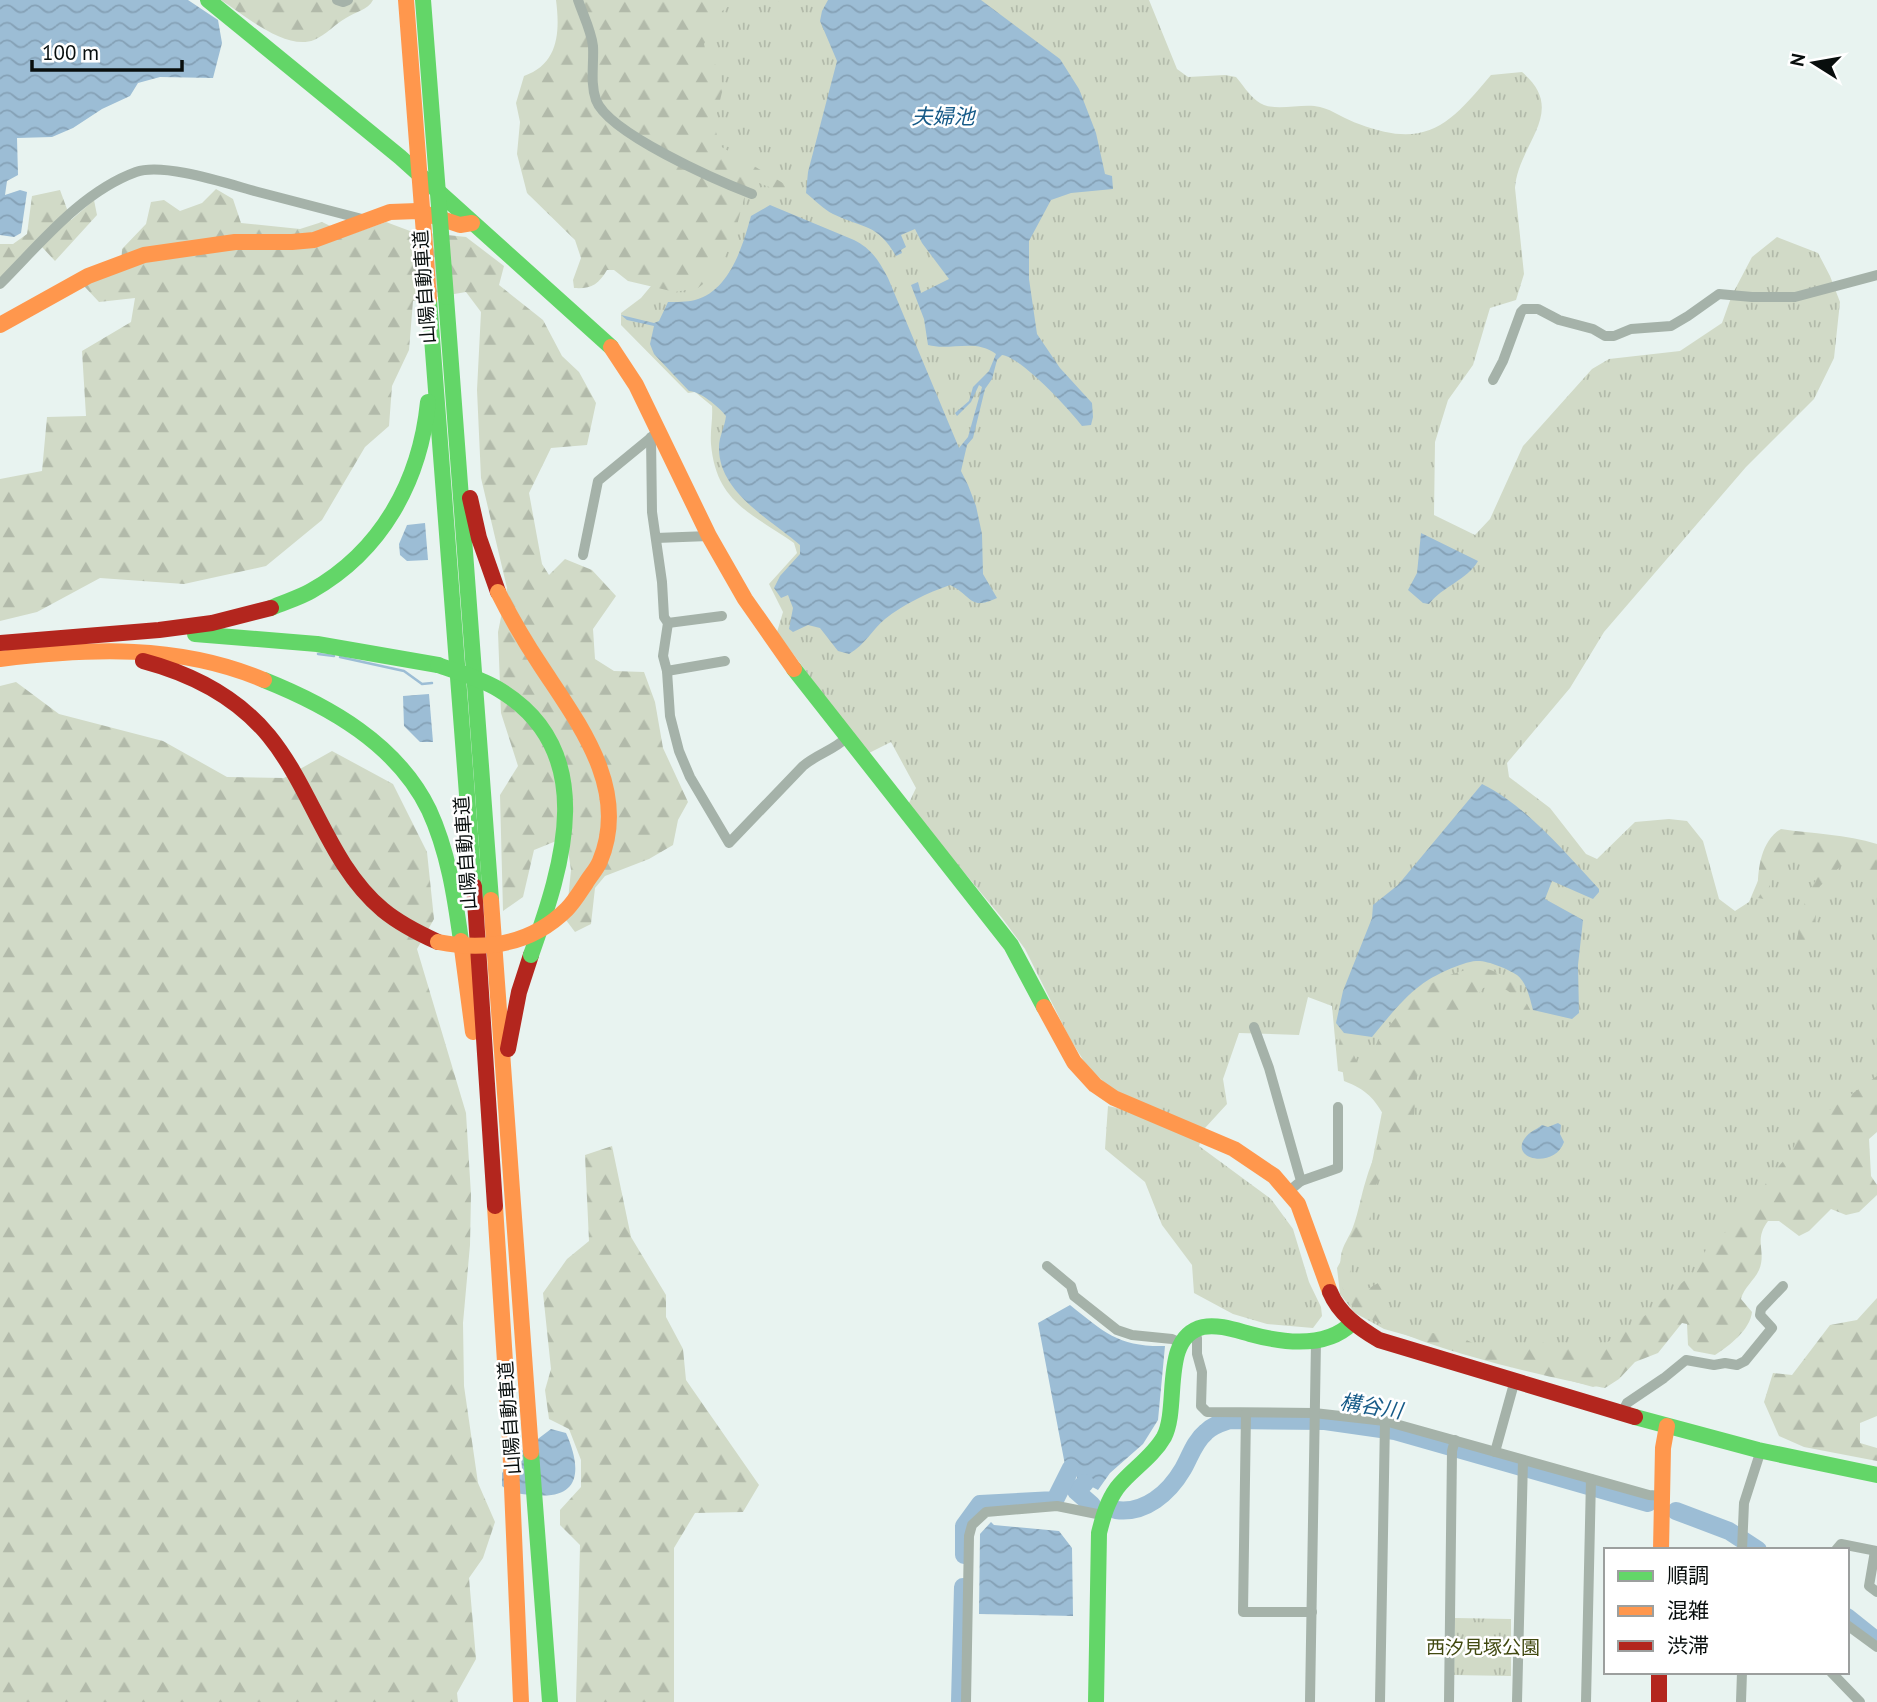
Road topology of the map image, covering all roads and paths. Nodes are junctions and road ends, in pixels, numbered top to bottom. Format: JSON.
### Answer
{"nodes":[{"id":1,"x":208,"y":0,"type":"edge"},
{"id":2,"x":337,"y":0,"type":"edge"},
{"id":3,"x":348,"y":0,"type":"edge"},
{"id":4,"x":406,"y":0,"type":"edge"},
{"id":5,"x":423,"y":0,"type":"edge"},
{"id":6,"x":578,"y":0,"type":"edge"},
{"id":7,"x":752,"y":194,"type":"dead end"},
{"id":8,"x":366,"y":220,"type":"junction"},
{"id":9,"x":472,"y":223,"type":"junction"},
{"id":10,"x":1877,"y":275,"type":"edge"},
{"id":11,"x":0,"y":284,"type":"edge"},
{"id":12,"x":0,"y":325,"type":"edge"},
{"id":13,"x":432,"y":331,"type":"junction"},
{"id":14,"x":451,"y":372,"type":"junction"},
{"id":15,"x":1493,"y":380,"type":"dead end"},
{"id":16,"x":655,"y":434,"type":"junction"},
{"id":17,"x":709,"y":536,"type":"junction"},
{"id":18,"x":656,"y":538,"type":"junction"},
{"id":19,"x":583,"y":555,"type":"dead end"},
{"id":20,"x":722,"y":616,"type":"dead end"},
{"id":21,"x":668,"y":623,"type":"junction"},
{"id":22,"x":117,"y":633,"type":"junction"},
{"id":23,"x":0,"y":643,"type":"edge"},
{"id":24,"x":69,"y":652,"type":"junction"},
{"id":25,"x":0,"y":659,"type":"edge"},
{"id":26,"x":726,"y":661,"type":"dead end"},
{"id":27,"x":667,"y":671,"type":"junction"},
{"id":28,"x":846,"y":738,"type":"junction"},
{"id":29,"x":1254,"y":1027,"type":"dead end"},
{"id":30,"x":503,"y":1070,"type":"junction"},
{"id":31,"x":1338,"y":1107,"type":"dead end"},
{"id":32,"x":1295,"y":1186,"type":"junction"},
{"id":33,"x":494,"y":1189,"type":"junction"},
{"id":34,"x":1048,"y":1266,"type":"dead end"},
{"id":35,"x":1783,"y":1286,"type":"dead end"},
{"id":36,"x":1352,"y":1323,"type":"junction"},
{"id":37,"x":1186,"y":1337,"type":"junction"},
{"id":38,"x":1316,"y":1341,"type":"junction"},
{"id":39,"x":1515,"y":1380,"type":"junction"},
{"id":40,"x":1622,"y":1413,"type":"junction"},
{"id":41,"x":1246,"y":1419,"type":"junction"},
{"id":42,"x":1314,"y":1419,"type":"junction"},
{"id":43,"x":1384,"y":1426,"type":"junction"},
{"id":44,"x":1667,"y":1426,"type":"junction"},
{"id":45,"x":1453,"y":1445,"type":"junction"},
{"id":46,"x":1760,"y":1450,"type":"junction"},
{"id":47,"x":1495,"y":1452,"type":"junction"},
{"id":48,"x":1522,"y":1464,"type":"junction"},
{"id":49,"x":1877,"y":1475,"type":"edge"},
{"id":50,"x":1590,"y":1484,"type":"junction"},
{"id":51,"x":1662,"y":1496,"type":"junction"},
{"id":52,"x":1102,"y":1515,"type":"junction"},
{"id":53,"x":1744,"y":1544,"type":"edge"},
{"id":54,"x":1661,"y":1548,"type":"edge"},
{"id":55,"x":1838,"y":1548,"type":"edge"},
{"id":56,"x":1876,"y":1551,"type":"edge"},
{"id":57,"x":1877,"y":1592,"type":"edge"},
{"id":58,"x":1312,"y":1612,"type":"junction"},
{"id":59,"x":1849,"y":1626,"type":"edge"},
{"id":60,"x":1877,"y":1647,"type":"edge"},
{"id":61,"x":1659,"y":1674,"type":"edge"},
{"id":62,"x":1742,"y":1674,"type":"edge"},
{"id":63,"x":1834,"y":1674,"type":"edge"},
{"id":64,"x":522,"y":1702,"type":"edge"},
{"id":65,"x":550,"y":1702,"type":"edge"},
{"id":66,"x":966,"y":1702,"type":"edge"},
{"id":67,"x":1096,"y":1702,"type":"edge"},
{"id":68,"x":1310,"y":1702,"type":"edge"},
{"id":69,"x":1380,"y":1702,"type":"edge"},
{"id":70,"x":1449,"y":1702,"type":"edge"},
{"id":71,"x":1517,"y":1702,"type":"edge"},
{"id":72,"x":1586,"y":1702,"type":"edge"},
{"id":73,"x":1659,"y":1702,"type":"edge"},
{"id":74,"x":1741,"y":1702,"type":"edge"},
{"id":75,"x":1860,"y":1702,"type":"edge"}],
"edges":[{"from":1,"to":9,"type":"main road"},
{"from":2,"to":3,"type":"street"},
{"from":4,"to":13,"type":"main road","name":"山陽自動車道","bridge":true},
{"from":5,"to":14,"type":"main road","name":"山陽自動車道","bridge":true},
{"from":6,"to":7,"type":"street"},
{"from":8,"to":9,"type":"main road"},
{"from":8,"to":11,"type":"street"},
{"from":8,"to":12,"type":"main road"},
{"from":9,"to":16,"type":"main road"},
{"from":10,"to":15,"type":"street"},
{"from":13,"to":22,"type":"main road"},
{"from":13,"to":33,"type":"main road","name":"山陽自動車道"},
{"from":14,"to":24,"type":"main road","bridge":true},
{"from":14,"to":30,"type":"main road","name":"山陽自動車道"},
{"from":16,"to":17,"type":"main road"},
{"from":16,"to":18,"type":"street"},
{"from":16,"to":19,"type":"street"},
{"from":17,"to":18,"type":"street"},
{"from":17,"to":28,"type":"main road"},
{"from":18,"to":21,"type":"street"},
{"from":20,"to":21,"type":"street"},
{"from":21,"to":27,"type":"street"},
{"from":22,"to":23,"type":"main road"},
{"from":22,"to":30,"type":"main road","bridge":true},
{"from":24,"to":25,"type":"main road"},
{"from":24,"to":33,"type":"main road"},
{"from":26,"to":27,"type":"street"},
{"from":27,"to":28,"type":"street"},
{"from":28,"to":32,"type":"main road"},
{"from":29,"to":32,"type":"street"},
{"from":30,"to":65,"type":"main road","name":"山陽自動車道"},
{"from":31,"to":32,"type":"street"},
{"from":32,"to":36,"type":"main road"},
{"from":33,"to":64,"type":"main road","name":"山陽自動車道"},
{"from":34,"to":37,"type":"street"},
{"from":35,"to":40,"type":"street"},
{"from":36,"to":38,"type":"main road"},
{"from":36,"to":39,"type":"main road"},
{"from":37,"to":38,"type":"main road"},
{"from":37,"to":41,"type":"street"},
{"from":37,"to":52,"type":"main road"},
{"from":38,"to":42,"type":"street"},
{"from":39,"to":40,"type":"main road"},
{"from":39,"to":47,"type":"street"},
{"from":40,"to":44,"type":"main road"},
{"from":41,"to":42,"type":"street"},
{"from":41,"to":58,"type":"street"},
{"from":42,"to":43,"type":"street"},
{"from":42,"to":58,"type":"street"},
{"from":43,"to":45,"type":"street"},
{"from":43,"to":69,"type":"street"},
{"from":44,"to":46,"type":"main road"},
{"from":44,"to":51,"type":"main road"},
{"from":45,"to":47,"type":"street"},
{"from":45,"to":70,"type":"street"},
{"from":46,"to":49,"type":"main road"},
{"from":46,"to":53,"type":"street"},
{"from":47,"to":48,"type":"street"},
{"from":48,"to":50,"type":"street"},
{"from":48,"to":71,"type":"street"},
{"from":50,"to":51,"type":"street"},
{"from":50,"to":72,"type":"street"},
{"from":51,"to":54,"type":"main road"},
{"from":52,"to":66,"type":"street"},
{"from":52,"to":67,"type":"main road"},
{"from":55,"to":56,"type":"street"},
{"from":56,"to":57,"type":"street"},
{"from":58,"to":68,"type":"street"},
{"from":59,"to":60,"type":"street"},
{"from":61,"to":73,"type":"main road"},
{"from":62,"to":74,"type":"street"},
{"from":63,"to":75,"type":"street"}]}
